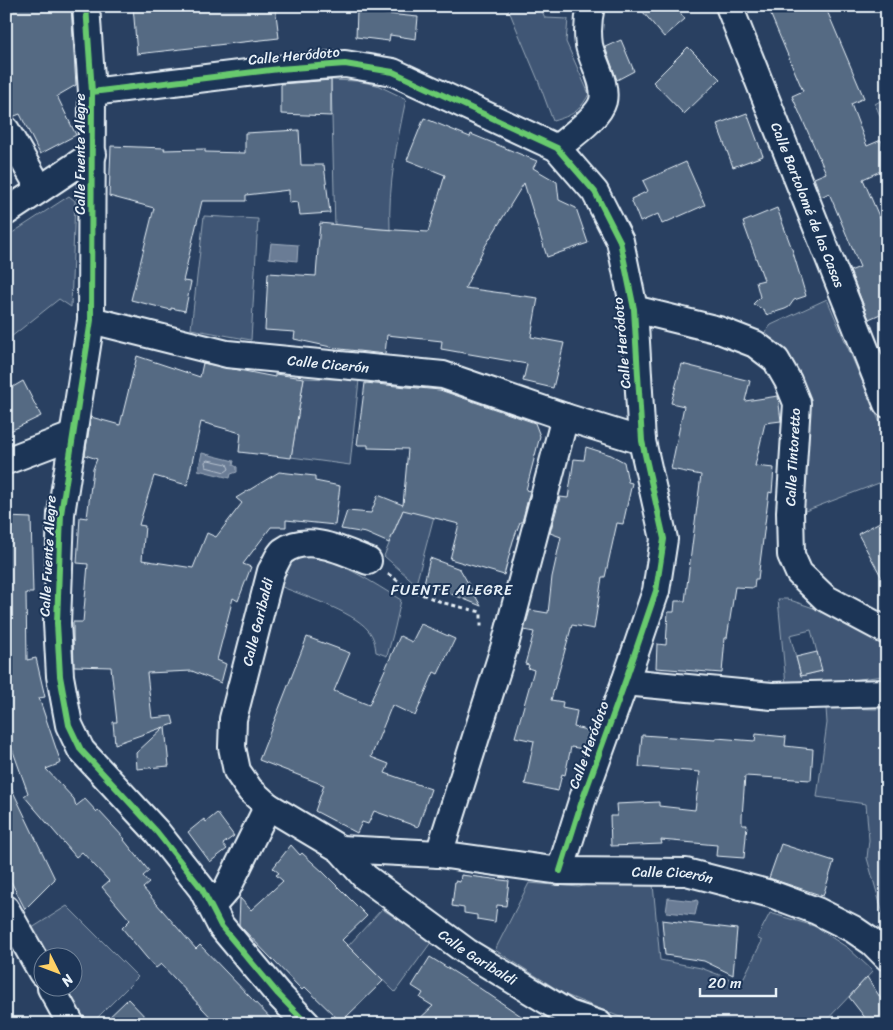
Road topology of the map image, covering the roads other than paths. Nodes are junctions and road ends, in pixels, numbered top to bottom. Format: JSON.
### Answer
{"nodes":[{"id":1,"x":86,"y":6,"type":"edge"},
{"id":2,"x":591,"y":6,"type":"edge"},
{"id":3,"x":729,"y":6,"type":"edge"},
{"id":4,"x":92,"y":92,"type":"junction"},
{"id":5,"x":6,"y":130,"type":"edge"},
{"id":6,"x":557,"y":148,"type":"junction"},
{"id":7,"x":93,"y":154,"type":"junction"},
{"id":8,"x":40,"y":190,"type":"junction"},
{"id":9,"x":6,"y":212,"type":"edge"},
{"id":10,"x":634,"y":309,"type":"junction"},
{"id":11,"x":91,"y":320,"type":"junction"},
{"id":12,"x":887,"y":404,"type":"edge"},
{"id":13,"x":565,"y":417,"type":"junction"},
{"id":14,"x":72,"y":436,"type":"junction"},
{"id":15,"x":642,"y":441,"type":"junction"},
{"id":16,"x":6,"y":461,"type":"edge"},
{"id":17,"x":368,"y":561,"type":"road end"},
{"id":18,"x":887,"y":631,"type":"edge"},
{"id":19,"x":625,"y":682,"type":"junction"},
{"id":20,"x":887,"y":693,"type":"edge"},
{"id":21,"x":268,"y":806,"type":"junction"},
{"id":22,"x":340,"y":849,"type":"junction"},
{"id":23,"x":439,"y":854,"type":"junction"},
{"id":24,"x":560,"y":871,"type":"junction"},
{"id":25,"x":212,"y":906,"type":"junction"},
{"id":26,"x":6,"y":909,"type":"edge"},
{"id":27,"x":32,"y":955,"type":"edge"},
{"id":28,"x":887,"y":957,"type":"edge"},
{"id":29,"x":56,"y":998,"type":"edge"},
{"id":30,"x":71,"y":1024,"type":"edge"},
{"id":31,"x":307,"y":1024,"type":"edge"},
{"id":32,"x":598,"y":1024,"type":"edge"}],
"edges":[{"from":1,"to":4,"type":"street","name":"Calle Fuente Alegre"},
{"from":2,"to":6,"type":"street"},
{"from":3,"to":12,"type":"street","name":"Calle Bartolomé de las Casas"},
{"from":4,"to":6,"type":"street","name":"Calle Heródoto"},
{"from":4,"to":7,"type":"street","name":"Calle Fuente Alegre"},
{"from":5,"to":8,"type":"street"},
{"from":6,"to":10,"type":"street","name":"Calle Heródoto"},
{"from":7,"to":8,"type":"street"},
{"from":7,"to":11,"type":"street","name":"Calle Fuente Alegre"},
{"from":8,"to":9,"type":"street"},
{"from":10,"to":15,"type":"street","name":"Calle Heródoto"},
{"from":10,"to":18,"type":"street","name":"Calle Tintoretto"},
{"from":11,"to":13,"type":"street","name":"Calle Cicerón"},
{"from":11,"to":14,"type":"street","name":"Calle Fuente Alegre"},
{"from":13,"to":15,"type":"street","name":"Calle Cicerón"},
{"from":13,"to":23,"type":"street"},
{"from":14,"to":16,"type":"street"},
{"from":14,"to":25,"type":"street","name":"Calle Fuente Alegre"},
{"from":15,"to":19,"type":"street","name":"Calle Heródoto"},
{"from":17,"to":21,"type":"street","name":"Calle Garibaldi"},
{"from":19,"to":20,"type":"street"},
{"from":19,"to":24,"type":"street","name":"Calle Heródoto"},
{"from":21,"to":22,"type":"street","name":"Calle Garibaldi"},
{"from":21,"to":25,"type":"street"},
{"from":22,"to":23,"type":"street","name":"Calle Cicerón"},
{"from":22,"to":32,"type":"street","name":"Calle Garibaldi"},
{"from":23,"to":24,"type":"street","name":"Calle Cicerón"},
{"from":24,"to":28,"type":"street","name":"Calle Cicerón"},
{"from":25,"to":31,"type":"street","name":"Calle Fuente Alegre"},
{"from":26,"to":27,"type":"street"},
{"from":29,"to":30,"type":"street"}]}
